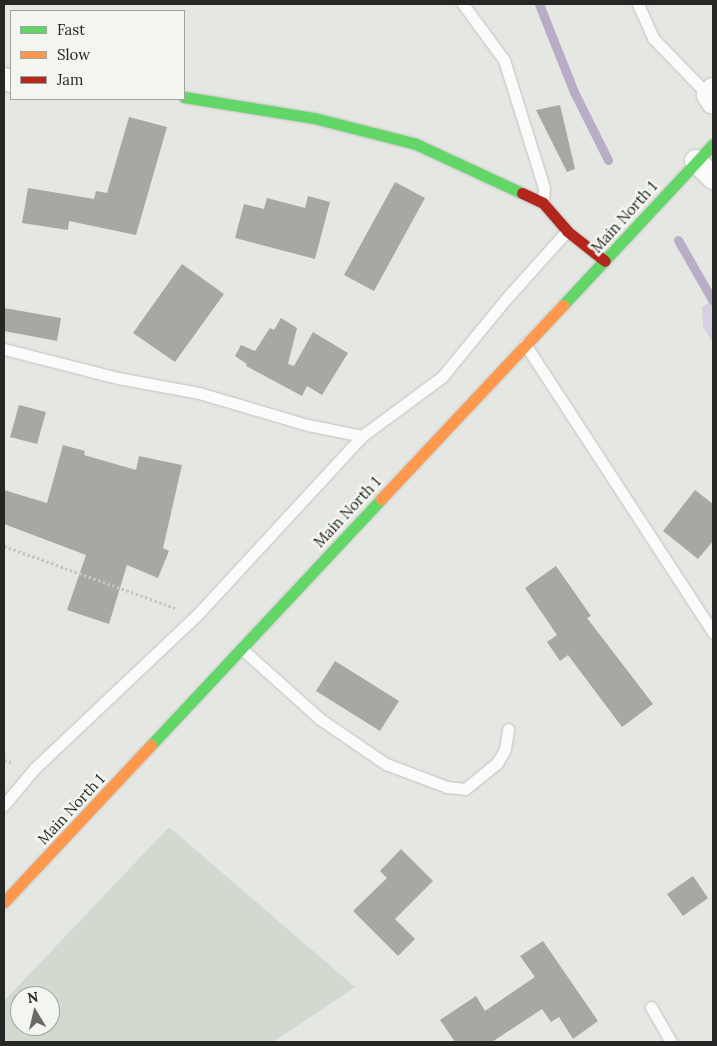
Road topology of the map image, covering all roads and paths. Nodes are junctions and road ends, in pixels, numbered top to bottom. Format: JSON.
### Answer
{"nodes":[{"id":1,"x":463,"y":4,"type":"edge"},
{"id":2,"x":638,"y":4,"type":"edge"},
{"id":3,"x":711,"y":96,"type":"edge"},
{"id":4,"x":185,"y":97,"type":"edge"},
{"id":5,"x":713,"y":144,"type":"edge"},
{"id":6,"x":696,"y":161,"type":"junction"},
{"id":7,"x":713,"y":178,"type":"edge"},
{"id":8,"x":543,"y":203,"type":"junction"},
{"id":9,"x":567,"y":231,"type":"junction"},
{"id":10,"x":605,"y":261,"type":"junction"},
{"id":11,"x":525,"y":344,"type":"junction"},
{"id":12,"x":4,"y":349,"type":"edge"},
{"id":13,"x":362,"y":436,"type":"junction"},
{"id":14,"x":4,"y":546,"type":"edge"},
{"id":15,"x":196,"y":616,"type":"junction"},
{"id":16,"x":713,"y":632,"type":"edge"},
{"id":17,"x":240,"y":647,"type":"junction"},
{"id":18,"x":508,"y":729,"type":"dead end"},
{"id":19,"x":4,"y":806,"type":"edge"},
{"id":20,"x":4,"y":902,"type":"edge"},
{"id":21,"x":651,"y":1007,"type":"dead end"},
{"id":22,"x":671,"y":1042,"type":"edge"}],
"edges":[{"from":1,"to":8,"type":"lane"},
{"from":2,"to":3,"type":"lane"},
{"from":4,"to":8,"type":"main road"},
{"from":5,"to":6,"type":"main road","name":"Main North 1"},
{"from":6,"to":7,"type":"street"},
{"from":6,"to":10,"type":"main road","name":"Main North 1"},
{"from":8,"to":9,"type":"main road"},
{"from":9,"to":10,"type":"main road"},
{"from":9,"to":13,"type":"lane"},
{"from":10,"to":11,"type":"main road","name":"Main North 1"},
{"from":11,"to":16,"type":"lane"},
{"from":11,"to":17,"type":"main road","name":"Main North 1"},
{"from":12,"to":13,"type":"lane"},
{"from":13,"to":15,"type":"lane"},
{"from":14,"to":15,"type":"path"},
{"from":15,"to":19,"type":"lane"},
{"from":17,"to":18,"type":"lane"},
{"from":17,"to":20,"type":"main road","name":"Main North 1"},
{"from":21,"to":22,"type":"lane"}]}
